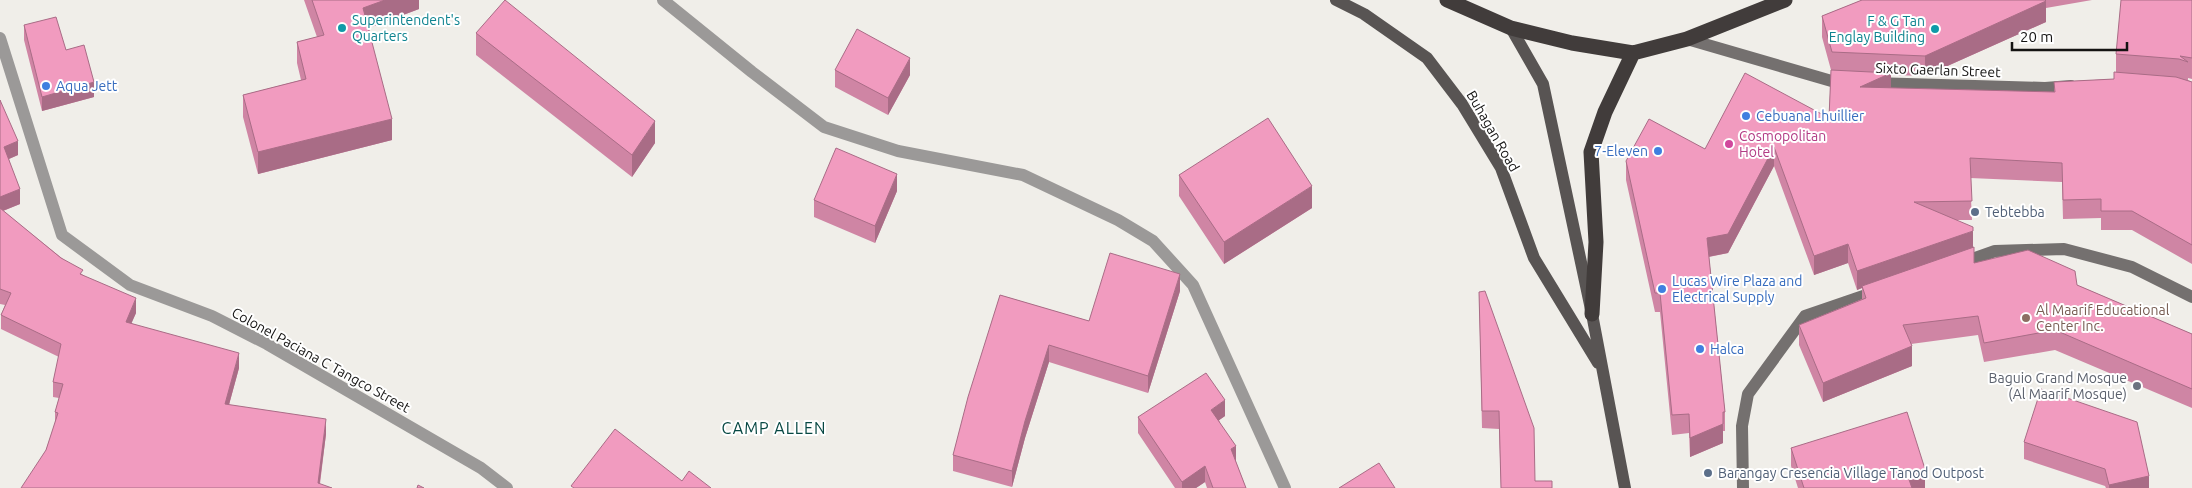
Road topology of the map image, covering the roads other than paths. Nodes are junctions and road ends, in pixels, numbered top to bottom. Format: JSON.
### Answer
{"nodes":[{"id":1,"x":663,"y":0,"type":"edge"},
{"id":2,"x":1336,"y":0,"type":"edge"},
{"id":3,"x":1447,"y":0,"type":"edge"},
{"id":4,"x":1785,"y":0,"type":"edge"},
{"id":5,"x":1511,"y":28,"type":"junction"},
{"id":6,"x":0,"y":38,"type":"edge"},
{"id":7,"x":1687,"y":39,"type":"junction"},
{"id":8,"x":1633,"y":53,"type":"junction"},
{"id":9,"x":6,"y":73,"type":"edge"},
{"id":10,"x":2084,"y":85,"type":"edge"},
{"id":11,"x":1950,"y":267,"type":"edge"},
{"id":12,"x":1886,"y":288,"type":"edge"},
{"id":13,"x":2192,"y":297,"type":"edge"},
{"id":14,"x":1592,"y":314,"type":"junction"},
{"id":15,"x":1603,"y":371,"type":"junction"},
{"id":16,"x":507,"y":488,"type":"edge"},
{"id":17,"x":1285,"y":488,"type":"edge"},
{"id":18,"x":1625,"y":488,"type":"edge"},
{"id":19,"x":1743,"y":488,"type":"edge"}],
"edges":[{"from":1,"to":17,"type":"street"},
{"from":2,"to":15,"type":"main road","name":"Buhagan Road"},
{"from":3,"to":5,"type":"highway"},
{"from":4,"to":7,"type":"highway"},
{"from":5,"to":8,"type":"highway"},
{"from":5,"to":14,"type":"main road","name":"Buhagan Road"},
{"from":6,"to":9,"type":"street","name":"Colonel Paciana C Tangco Street"},
{"from":7,"to":8,"type":"highway"},
{"from":7,"to":10,"type":"street","name":"Sixto Gaerlan Street"},
{"from":8,"to":14,"type":"highway"},
{"from":9,"to":16,"type":"street","name":"Colonel Paciana C Tangco Street"},
{"from":11,"to":13,"type":"street"},
{"from":12,"to":19,"type":"street"},
{"from":14,"to":15,"type":"main road","name":"Buhagan Road"},
{"from":15,"to":18,"type":"main road","name":"Buhagan Road"}]}
